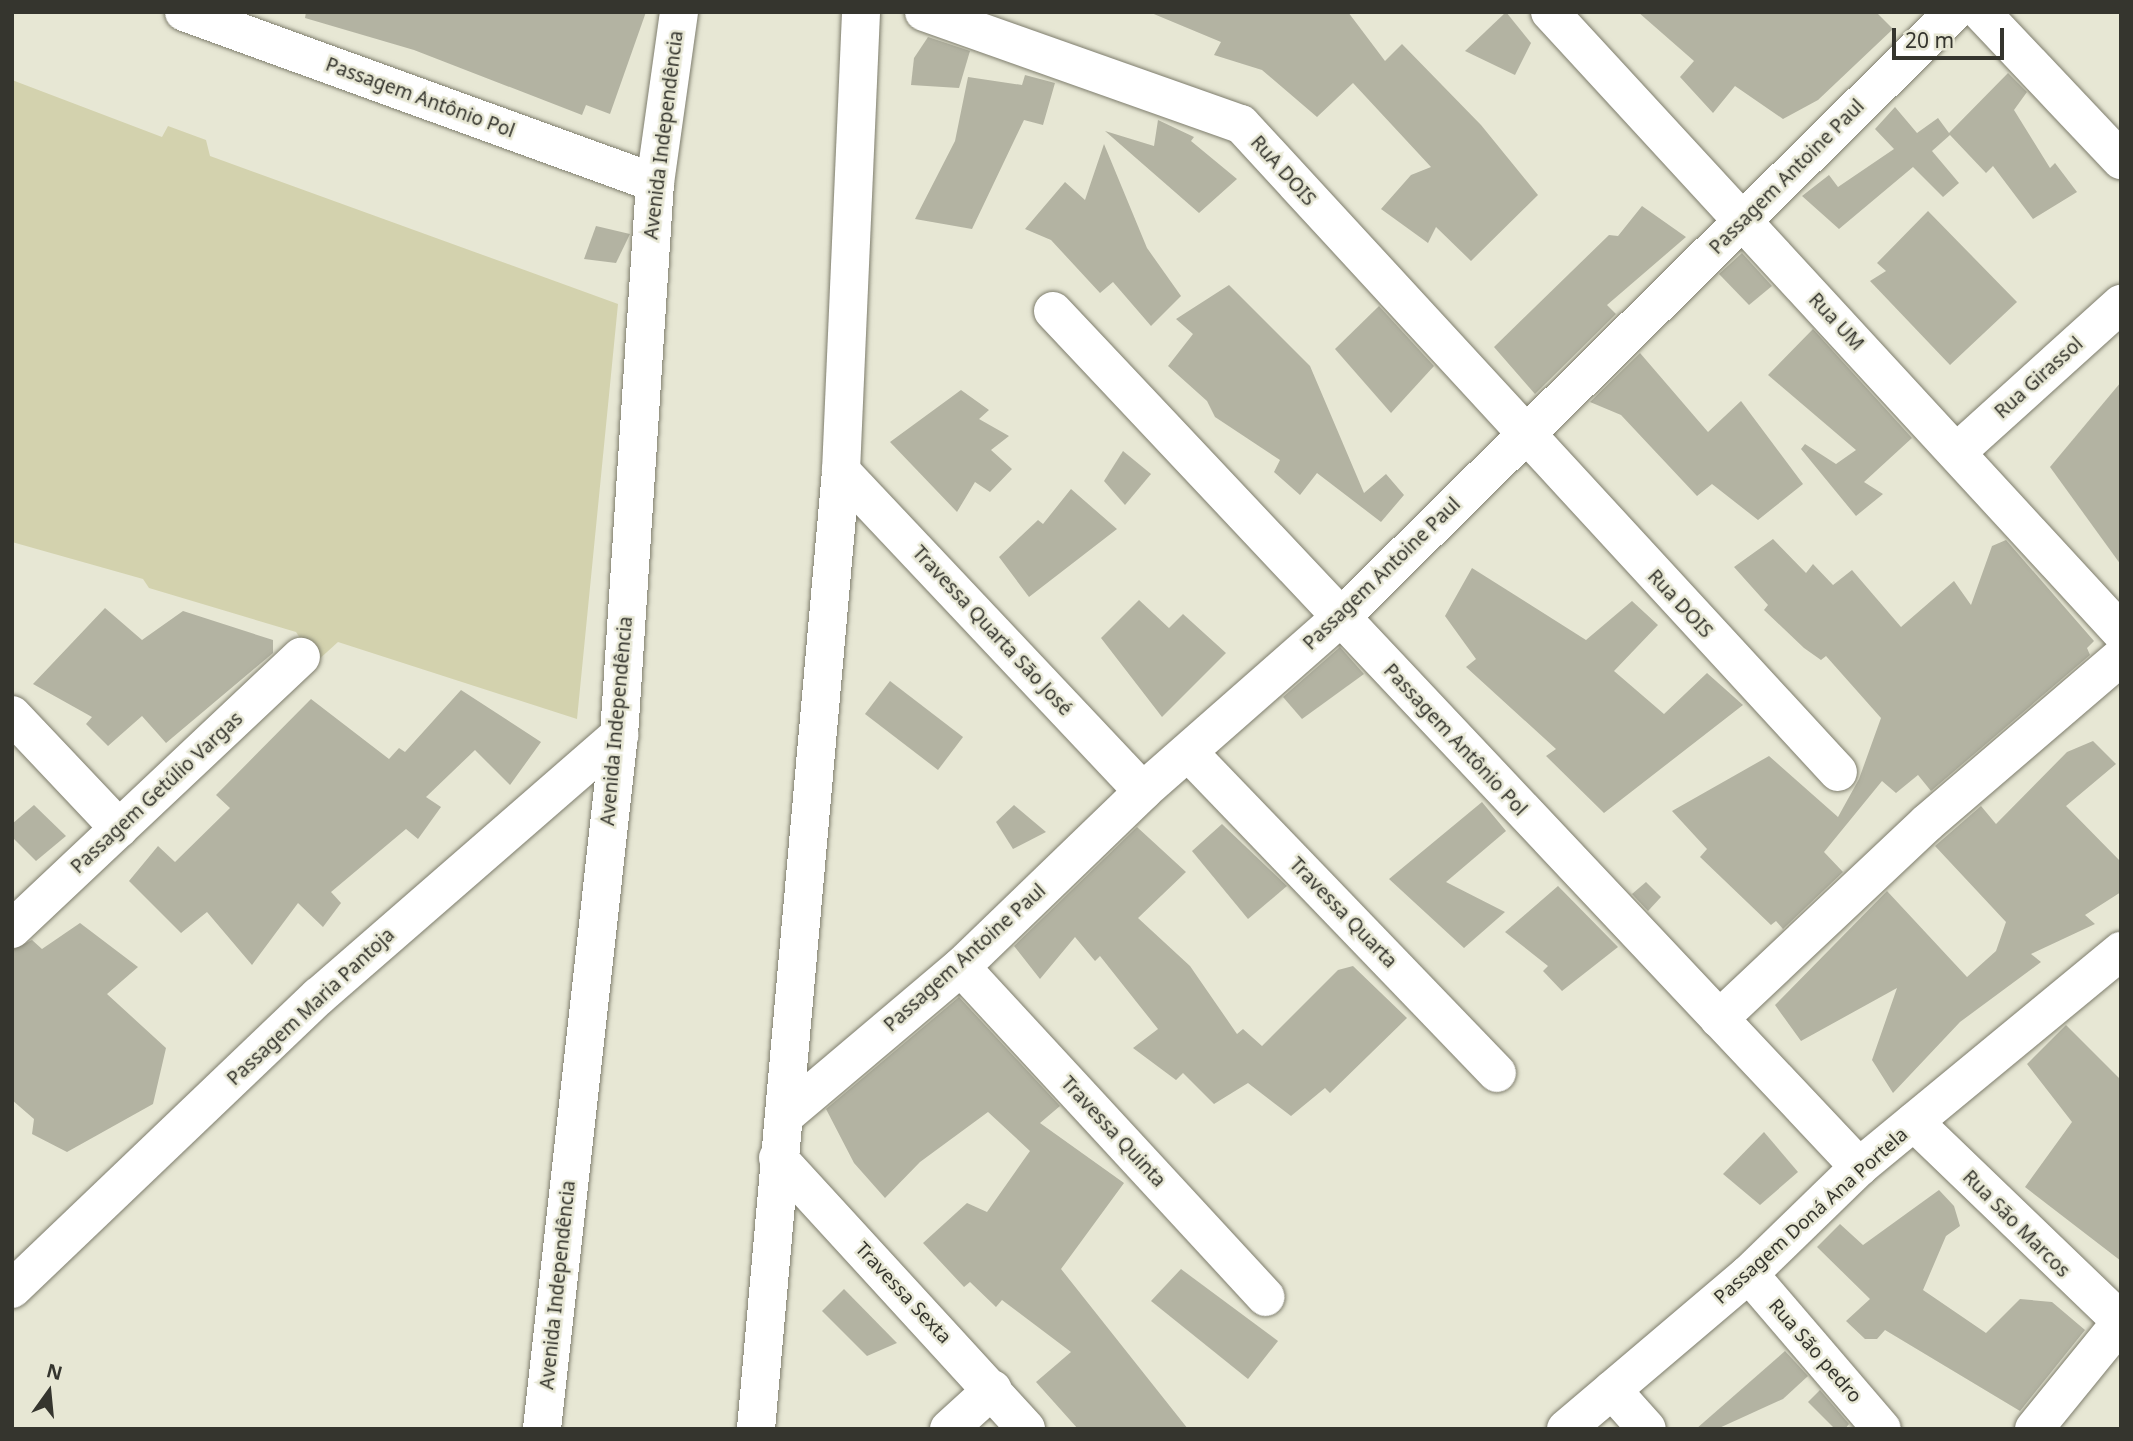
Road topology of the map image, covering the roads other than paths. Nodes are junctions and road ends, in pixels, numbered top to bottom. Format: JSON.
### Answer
{"nodes":[{"id":1,"x":184,"y":12,"type":"edge"},
{"id":2,"x":679,"y":12,"type":"edge"},
{"id":3,"x":861,"y":12,"type":"edge"},
{"id":4,"x":925,"y":12,"type":"edge"},
{"id":5,"x":1550,"y":12,"type":"edge"},
{"id":6,"x":1954,"y":12,"type":"edge"},
{"id":7,"x":1981,"y":12,"type":"edge"},
{"id":8,"x":2121,"y":160,"type":"edge"},
{"id":9,"x":655,"y":183,"type":"junction"},
{"id":10,"x":1742,"y":222,"type":"junction"},
{"id":11,"x":2121,"y":304,"type":"edge"},
{"id":12,"x":1053,"y":311,"type":"dead end"},
{"id":13,"x":1522,"y":436,"type":"junction"},
{"id":14,"x":1957,"y":452,"type":"junction"},
{"id":15,"x":841,"y":471,"type":"junction"},
{"id":16,"x":1340,"y":618,"type":"junction"},
{"id":17,"x":2121,"y":632,"type":"edge"},
{"id":18,"x":301,"y":657,"type":"dead end"},
{"id":19,"x":2121,"y":657,"type":"edge"},
{"id":20,"x":12,"y":715,"type":"edge"},
{"id":21,"x":619,"y":735,"type":"junction"},
{"id":22,"x":1189,"y":753,"type":"junction"},
{"id":23,"x":1838,"y":772,"type":"dead end"},
{"id":24,"x":1143,"y":791,"type":"junction"},
{"id":25,"x":119,"y":828,"type":"junction"},
{"id":26,"x":12,"y":929,"type":"edge"},
{"id":27,"x":2121,"y":951,"type":"edge"},
{"id":28,"x":961,"y":967,"type":"junction"},
{"id":29,"x":2106,"y":976,"type":"edge"},
{"id":30,"x":1719,"y":1019,"type":"junction"},
{"id":31,"x":1497,"y":1073,"type":"dead end"},
{"id":32,"x":788,"y":1113,"type":"junction"},
{"id":33,"x":1914,"y":1122,"type":"junction"},
{"id":34,"x":778,"y":1158,"type":"junction"},
{"id":35,"x":1859,"y":1167,"type":"junction"},
{"id":36,"x":1749,"y":1274,"type":"junction"},
{"id":37,"x":12,"y":1289,"type":"edge"},
{"id":38,"x":1266,"y":1297,"type":"dead end"},
{"id":39,"x":2121,"y":1322,"type":"edge"},
{"id":40,"x":993,"y":1389,"type":"junction"},
{"id":41,"x":1612,"y":1390,"type":"junction"},
{"id":42,"x":542,"y":1429,"type":"edge"},
{"id":43,"x":756,"y":1429,"type":"edge"},
{"id":44,"x":949,"y":1429,"type":"edge"},
{"id":45,"x":1026,"y":1429,"type":"edge"},
{"id":46,"x":1566,"y":1429,"type":"edge"},
{"id":47,"x":1647,"y":1429,"type":"edge"},
{"id":48,"x":1882,"y":1429,"type":"edge"},
{"id":49,"x":2034,"y":1429,"type":"edge"}],
"edges":[{"from":1,"to":9,"type":"street","name":"Passagem Antônio Pol"},
{"from":2,"to":9,"type":"street","name":"Avenida Independência"},
{"from":3,"to":15,"type":"street"},
{"from":4,"to":13,"type":"street","name":"RuA DOIS"},
{"from":5,"to":10,"type":"street","name":"Rua UM"},
{"from":6,"to":10,"type":"street","name":"Passagem Antoine Paul"},
{"from":7,"to":8,"type":"street"},
{"from":9,"to":21,"type":"street","name":"Avenida Independência"},
{"from":10,"to":13,"type":"street","name":"Passagem Antoine Paul"},
{"from":10,"to":14,"type":"street","name":"Rua UM"},
{"from":11,"to":14,"type":"street","name":"Rua Girassol"},
{"from":12,"to":16,"type":"street","name":"Passagem Antônio Pol"},
{"from":13,"to":16,"type":"street","name":"Passagem Antoine Paul"},
{"from":13,"to":23,"type":"street","name":"Rua DOIS"},
{"from":14,"to":17,"type":"street","name":"Rua UM"},
{"from":15,"to":24,"type":"street","name":"Travessa Quarta São José"},
{"from":15,"to":32,"type":"street"},
{"from":16,"to":22,"type":"street","name":"Passagem Antoine Paul"},
{"from":16,"to":30,"type":"street","name":"Passagem Antônio Pol"},
{"from":18,"to":25,"type":"street","name":"Passagem Getúlio Vargas"},
{"from":19,"to":30,"type":"street"},
{"from":20,"to":25,"type":"street"},
{"from":21,"to":37,"type":"street","name":"Passagem Maria Pantoja"},
{"from":21,"to":42,"type":"street","name":"Avenida Independência"},
{"from":22,"to":24,"type":"street","name":"Passagem Antoine Paul"},
{"from":22,"to":31,"type":"street","name":"Travessa Quarta"},
{"from":24,"to":28,"type":"street","name":"Passagem Antoine Paul"},
{"from":25,"to":26,"type":"street","name":"Passagem Getúlio Vargas"},
{"from":27,"to":29,"type":"street","name":"Passagem Doná Ana Portela"},
{"from":28,"to":32,"type":"street","name":"Passagem Antoine Paul"},
{"from":28,"to":38,"type":"street","name":"Travessa Quinta"},
{"from":29,"to":33,"type":"street","name":"Passagem Doná Ana Portela"},
{"from":30,"to":35,"type":"street","name":"Passagem Antônio Pol"},
{"from":32,"to":34,"type":"street"},
{"from":33,"to":35,"type":"street","name":"Passagem Doná Ana Portela"},
{"from":33,"to":39,"type":"street","name":"Rua São Marcos"},
{"from":34,"to":40,"type":"street","name":"Travessa Sexta"},
{"from":34,"to":43,"type":"street"},
{"from":35,"to":36,"type":"street","name":"Passagem Doná Ana Portela"},
{"from":36,"to":41,"type":"street","name":"Passagem Doná Ana Portela"},
{"from":36,"to":48,"type":"street","name":"Rua São pedro"},
{"from":39,"to":49,"type":"street"},
{"from":40,"to":44,"type":"street"},
{"from":40,"to":45,"type":"street","name":"Travessa Sexta"},
{"from":41,"to":46,"type":"street","name":"Passagem Doná Ana Portela"},
{"from":41,"to":47,"type":"street"}]}
